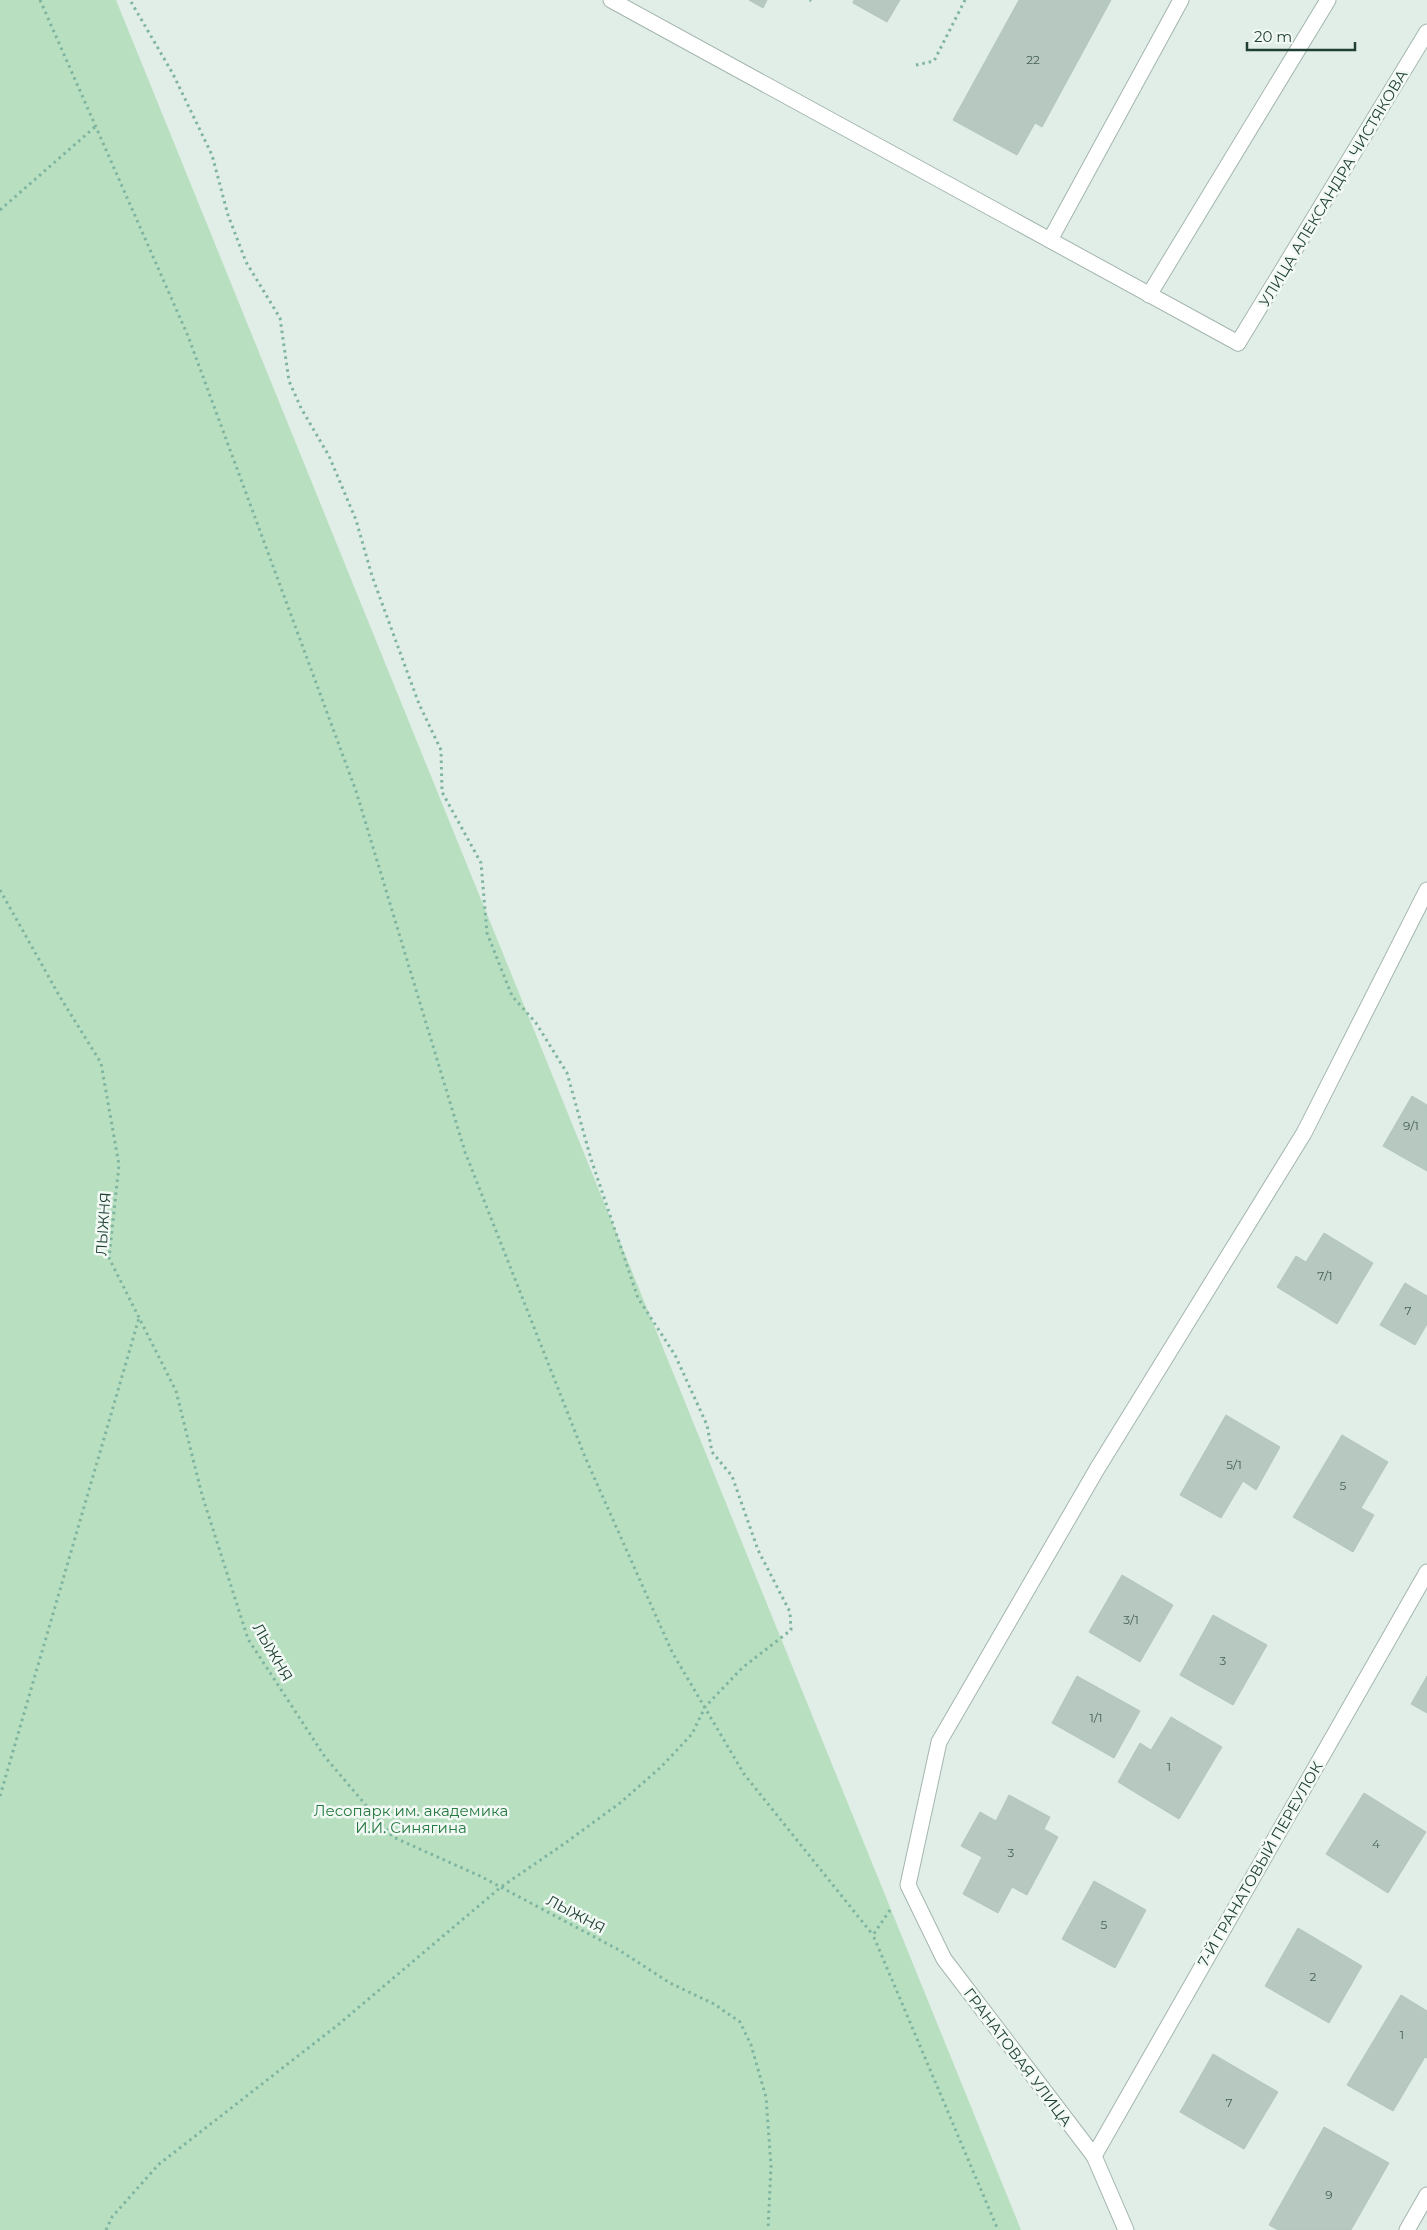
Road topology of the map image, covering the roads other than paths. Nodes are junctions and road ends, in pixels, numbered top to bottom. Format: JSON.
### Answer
{"nodes":[{"id":1,"x":611,"y":0,"type":"edge"},
{"id":2,"x":1181,"y":0,"type":"edge"},
{"id":3,"x":1328,"y":0,"type":"edge"},
{"id":4,"x":1427,"y":32,"type":"edge"},
{"id":5,"x":1050,"y":240,"type":"junction"},
{"id":6,"x":1149,"y":295,"type":"junction"},
{"id":7,"x":1427,"y":890,"type":"edge"},
{"id":8,"x":1427,"y":1572,"type":"edge"},
{"id":9,"x":1094,"y":2156,"type":"junction"},
{"id":10,"x":1427,"y":2195,"type":"edge"},
{"id":11,"x":1126,"y":2230,"type":"edge"},
{"id":12,"x":1407,"y":2230,"type":"edge"}],
"edges":[{"from":1,"to":5,"type":"street"},
{"from":2,"to":5,"type":"street"},
{"from":3,"to":6,"type":"street"},
{"from":4,"to":6,"type":"street","name":"УЛИЦА АЛЕКСАНДРА ЧИСТЯКОВА"},
{"from":5,"to":6,"type":"street"},
{"from":7,"to":9,"type":"street","name":"ГРАНАТОВАЯ УЛИЦА"},
{"from":8,"to":9,"type":"street","name":"7-Й ГРАНАТОВЫЙ ПЕРЕУЛОК"},
{"from":9,"to":11,"type":"street","name":"ГРАНАТОВАЯ УЛИЦА"},
{"from":10,"to":12,"type":"street"}]}
